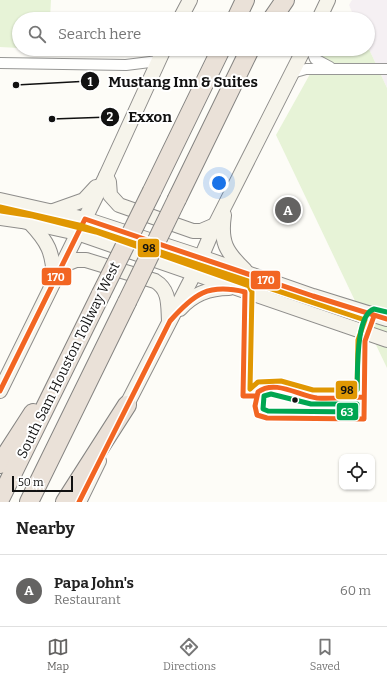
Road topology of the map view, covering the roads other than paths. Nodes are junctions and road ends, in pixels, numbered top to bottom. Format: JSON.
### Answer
{"nodes":[{"id":1,"x":190,"y":0,"type":"edge"},
{"id":2,"x":245,"y":0,"type":"edge"},
{"id":3,"x":275,"y":0,"type":"edge"},
{"id":4,"x":285,"y":0,"type":"edge"},
{"id":5,"x":328,"y":0,"type":"edge"},
{"id":6,"x":184,"y":12,"type":"edge"},
{"id":7,"x":239,"y":12,"type":"edge"},
{"id":8,"x":269,"y":12,"type":"edge"},
{"id":9,"x":277,"y":12,"type":"edge"},
{"id":10,"x":322,"y":12,"type":"edge"},
{"id":11,"x":161,"y":56,"type":"edge"},
{"id":12,"x":218,"y":56,"type":"edge"},
{"id":13,"x":248,"y":56,"type":"edge"},
{"id":14,"x":301,"y":56,"type":"edge"},
{"id":15,"x":314,"y":56,"type":"edge"},
{"id":16,"x":158,"y":62,"type":"junction"},
{"id":17,"x":0,"y":63,"type":"edge"},
{"id":18,"x":332,"y":68,"type":"junction"},
{"id":19,"x":387,"y":69,"type":"edge"},
{"id":20,"x":292,"y":74,"type":"junction"},
{"id":21,"x":106,"y":176,"type":"junction"},
{"id":22,"x":0,"y":200,"type":"edge"},
{"id":23,"x":225,"y":206,"type":"junction"},
{"id":24,"x":51,"y":211,"type":"junction"},
{"id":25,"x":0,"y":218,"type":"edge"},
{"id":26,"x":85,"y":219,"type":"junction"},
{"id":27,"x":30,"y":223,"type":"junction"},
{"id":28,"x":216,"y":225,"type":"junction"},
{"id":29,"x":78,"y":233,"type":"junction"},
{"id":30,"x":201,"y":256,"type":"junction"},
{"id":31,"x":61,"y":266,"type":"junction"},
{"id":32,"x":248,"y":273,"type":"junction"},
{"id":33,"x":194,"y":274,"type":"junction"},
{"id":34,"x":54,"y":280,"type":"junction"},
{"id":35,"x":231,"y":288,"type":"junction"},
{"id":36,"x":381,"y":318,"type":"edge"},
{"id":37,"x":170,"y":321,"type":"junction"},
{"id":38,"x":367,"y":335,"type":"junction"},
{"id":39,"x":387,"y":340,"type":"edge"},
{"id":40,"x":69,"y":361,"type":"junction"},
{"id":41,"x":0,"y":391,"type":"edge"},
{"id":42,"x":127,"y":405,"type":"junction"},
{"id":43,"x":0,"y":464,"type":"edge"},
{"id":44,"x":0,"y":499,"type":"edge"},
{"id":45,"x":29,"y":502,"type":"edge"},
{"id":46,"x":65,"y":502,"type":"edge"},
{"id":47,"x":79,"y":502,"type":"edge"}],
"edges":[{"from":1,"to":6,"type":"main road"},
{"from":2,"to":7,"type":"highway"},
{"from":3,"to":8,"type":"highway"},
{"from":4,"to":9,"type":"highway"},
{"from":5,"to":10,"type":"main road"},
{"from":11,"to":16,"type":"main road"},
{"from":12,"to":40,"type":"highway","name":"South Sam Houston Tollway West","bridge":true},
{"from":13,"to":45,"type":"highway","name":"South Sam Houston Tollway West","bridge":true},
{"from":14,"to":20,"type":"main road"},
{"from":15,"to":18,"type":"street"},
{"from":16,"to":17,"type":"street"},
{"from":16,"to":21,"type":"main road"},
{"from":18,"to":19,"type":"street"},
{"from":18,"to":20,"type":"street"},
{"from":20,"to":23,"type":"main road"},
{"from":21,"to":24,"type":"main road"},
{"from":21,"to":26,"type":"main road"},
{"from":21,"to":28,"type":"main road"},
{"from":22,"to":24,"type":"main road"},
{"from":23,"to":28,"type":"main road"},
{"from":23,"to":32,"type":"main road"},
{"from":24,"to":26,"type":"main road"},
{"from":25,"to":27,"type":"main road"},
{"from":26,"to":29,"type":"main road"},
{"from":26,"to":30,"type":"main road"},
{"from":27,"to":29,"type":"main road"},
{"from":27,"to":34,"type":"main road"},
{"from":28,"to":30,"type":"main road"},
{"from":29,"to":31,"type":"main road"},
{"from":29,"to":33,"type":"main road"},
{"from":30,"to":32,"type":"main road"},
{"from":30,"to":33,"type":"main road"},
{"from":31,"to":34,"type":"main road"},
{"from":31,"to":37,"type":"main road"},
{"from":32,"to":36,"type":"main road"},
{"from":33,"to":35,"type":"main road"},
{"from":33,"to":37,"type":"main road"},
{"from":34,"to":41,"type":"main road"},
{"from":35,"to":37,"type":"main road"},
{"from":35,"to":38,"type":"main road"},
{"from":36,"to":38,"type":"main road"},
{"from":37,"to":42,"type":"main road"},
{"from":38,"to":39,"type":"main road"},
{"from":40,"to":43,"type":"highway"},
{"from":40,"to":44,"type":"highway","name":"South Sam Houston Tollway West"},
{"from":42,"to":46,"type":"highway"},
{"from":42,"to":47,"type":"main road"}]}
